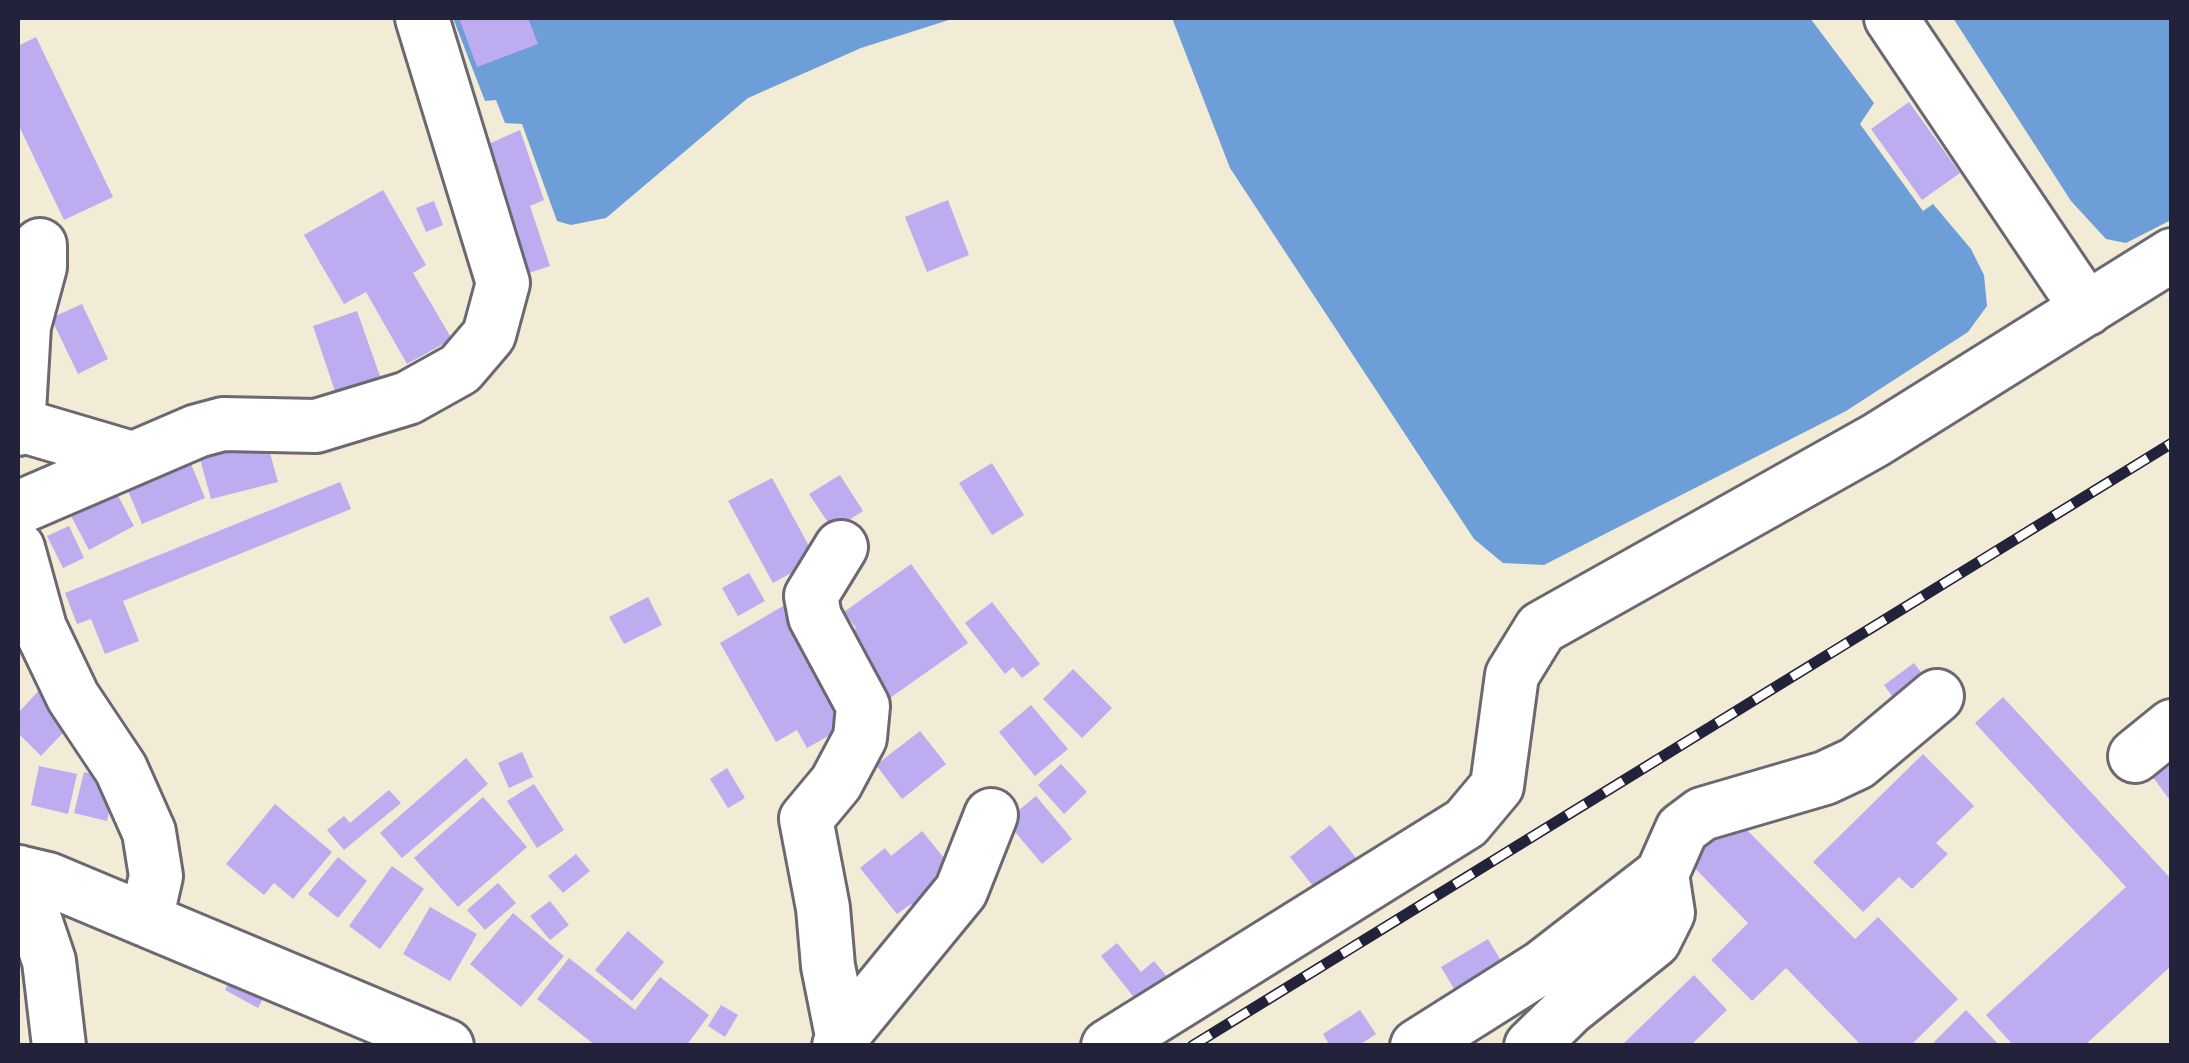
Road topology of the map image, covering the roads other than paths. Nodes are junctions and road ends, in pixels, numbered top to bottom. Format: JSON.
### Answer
{"nodes":[{"id":1,"x":422,"y":18,"type":"edge"},
{"id":2,"x":1890,"y":18,"type":"edge"},
{"id":3,"x":40,"y":245,"type":"dead end"},
{"id":4,"x":2172,"y":255,"type":"edge"},
{"id":5,"x":2086,"y":308,"type":"junction"},
{"id":6,"x":19,"y":427,"type":"edge"},
{"id":7,"x":132,"y":458,"type":"junction"},
{"id":8,"x":18,"y":508,"type":"edge"},
{"id":9,"x":841,"y":547,"type":"dead end"},
{"id":10,"x":18,"y":548,"type":"edge"},
{"id":11,"x":1937,"y":696,"type":"dead end"},
{"id":12,"x":991,"y":814,"type":"dead end"},
{"id":13,"x":18,"y":872,"type":"edge"},
{"id":14,"x":1662,"y":874,"type":"junction"},
{"id":15,"x":146,"y":920,"type":"junction"},
{"id":16,"x":840,"y":1041,"type":"edge"},
{"id":17,"x":59,"y":1046,"type":"edge"},
{"id":18,"x":446,"y":1046,"type":"edge"},
{"id":19,"x":1108,"y":1046,"type":"edge"},
{"id":20,"x":1416,"y":1046,"type":"edge"},
{"id":21,"x":1531,"y":1046,"type":"edge"}],
"edges":[{"from":1,"to":7,"type":"street"},
{"from":2,"to":5,"type":"street"},
{"from":3,"to":6,"type":"street"},
{"from":4,"to":5,"type":"street"},
{"from":5,"to":19,"type":"street"},
{"from":6,"to":7,"type":"street"},
{"from":7,"to":8,"type":"street"},
{"from":9,"to":16,"type":"street"},
{"from":10,"to":15,"type":"street"},
{"from":11,"to":14,"type":"street"},
{"from":12,"to":16,"type":"street"},
{"from":13,"to":15,"type":"street"},
{"from":13,"to":17,"type":"street"},
{"from":14,"to":20,"type":"street"},
{"from":14,"to":21,"type":"street"},
{"from":15,"to":18,"type":"street"}]}
